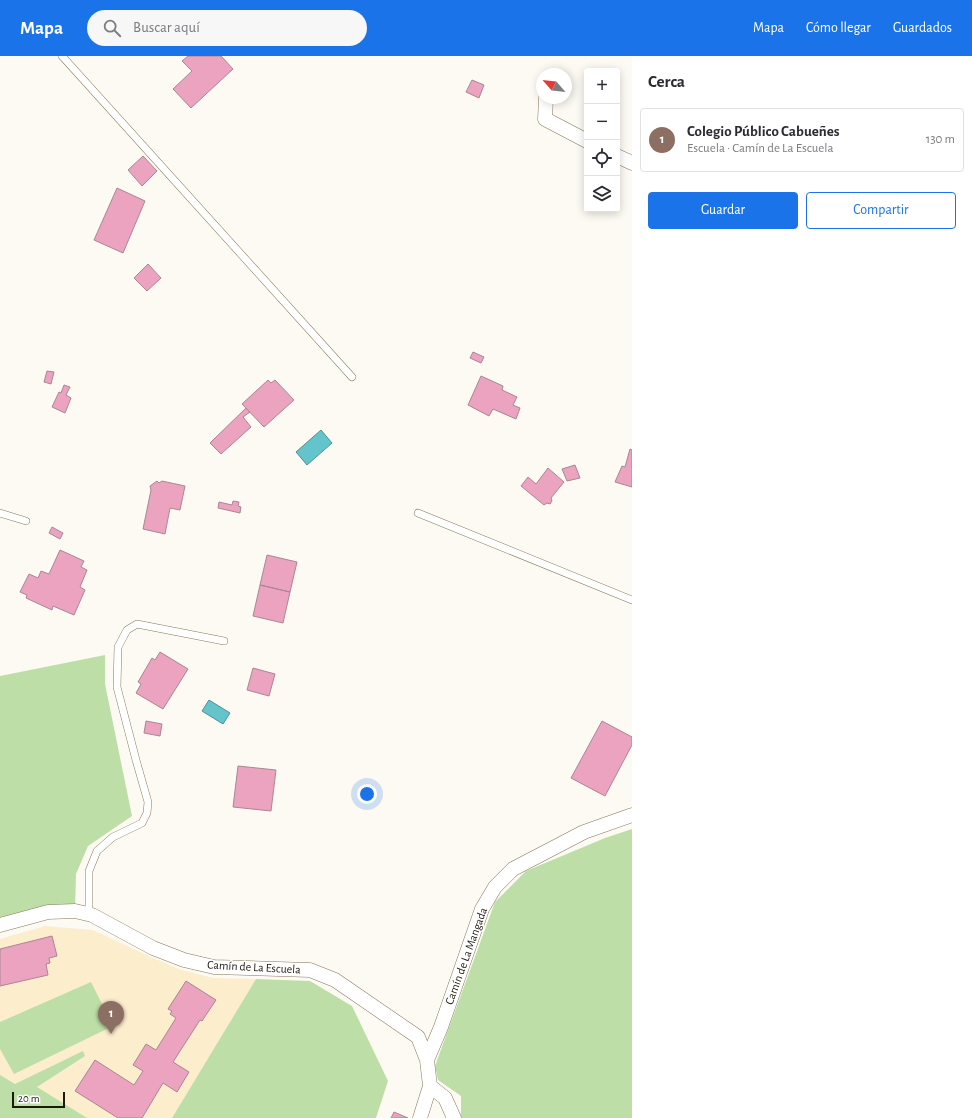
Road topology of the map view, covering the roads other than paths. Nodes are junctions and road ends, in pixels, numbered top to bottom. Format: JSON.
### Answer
{"nodes":[{"id":1,"x":62,"y":56,"type":"edge"},
{"id":2,"x":546,"y":104,"type":"edge"},
{"id":3,"x":585,"y":140,"type":"edge"},
{"id":4,"x":620,"y":157,"type":"edge"},
{"id":5,"x":632,"y":163,"type":"edge"},
{"id":6,"x":352,"y":377,"type":"dead end"},
{"id":7,"x":0,"y":513,"type":"edge"},
{"id":8,"x":418,"y":513,"type":"dead end"},
{"id":9,"x":26,"y":521,"type":"dead end"},
{"id":10,"x":632,"y":600,"type":"edge"},
{"id":11,"x":224,"y":641,"type":"dead end"},
{"id":12,"x":632,"y":815,"type":"edge"},
{"id":13,"x":89,"y":915,"type":"junction"},
{"id":14,"x":0,"y":925,"type":"edge"},
{"id":15,"x":427,"y":1060,"type":"junction"},
{"id":16,"x":430,"y":1086,"type":"junction"},
{"id":17,"x":420,"y":1118,"type":"edge"},
{"id":18,"x":454,"y":1118,"type":"edge"}],
"edges":[{"from":1,"to":6,"type":"lane"},
{"from":2,"to":3,"type":"street"},
{"from":4,"to":5,"type":"street"},
{"from":7,"to":9,"type":"lane"},
{"from":8,"to":10,"type":"lane"},
{"from":11,"to":13,"type":"lane"},
{"from":12,"to":15,"type":"street","name":"Camín de La Mangada"},
{"from":13,"to":14,"type":"street","name":"Camín de La Escuela"},
{"from":13,"to":15,"type":"street","name":"Camín de La Escuela"},
{"from":15,"to":16,"type":"street","name":"Camín de La Escuela"},
{"from":16,"to":17,"type":"street","name":"Camín de La Escuela"},
{"from":16,"to":18,"type":"street"}]}
